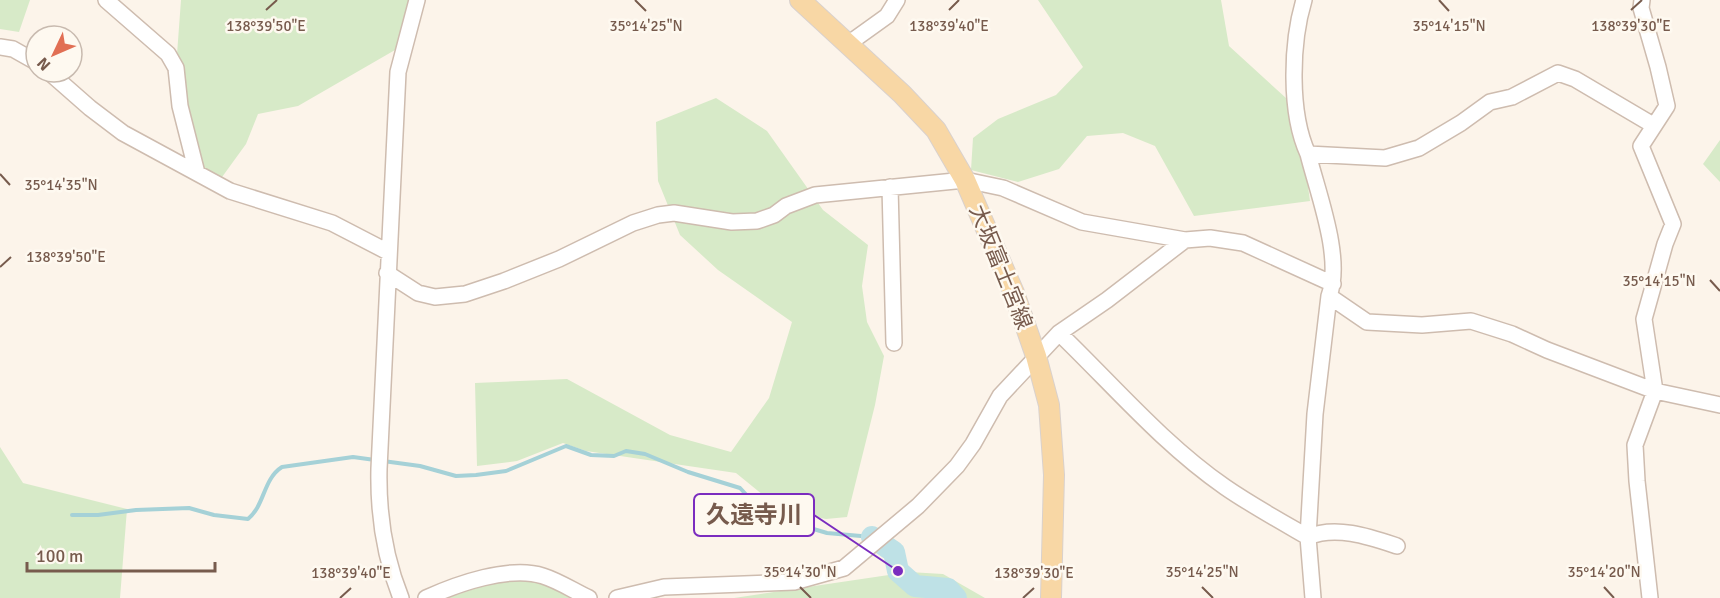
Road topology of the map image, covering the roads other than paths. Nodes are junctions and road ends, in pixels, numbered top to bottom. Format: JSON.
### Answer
{"nodes":[{"id":1,"x":106,"y":0,"type":"edge"},
{"id":2,"x":417,"y":0,"type":"edge"},
{"id":3,"x":800,"y":0,"type":"edge"},
{"id":4,"x":897,"y":0,"type":"edge"},
{"id":5,"x":1304,"y":0,"type":"edge"},
{"id":6,"x":1642,"y":0,"type":"edge"},
{"id":7,"x":848,"y":44,"type":"junction"},
{"id":8,"x":0,"y":47,"type":"edge"},
{"id":9,"x":24,"y":56,"type":"edge"},
{"id":10,"x":63,"y":84,"type":"edge"},
{"id":11,"x":1653,"y":125,"type":"junction"},
{"id":12,"x":1308,"y":154,"type":"junction"},
{"id":13,"x":197,"y":173,"type":"junction"},
{"id":14,"x":965,"y":180,"type":"junction"},
{"id":15,"x":890,"y":187,"type":"junction"},
{"id":16,"x":1185,"y":240,"type":"junction"},
{"id":17,"x":388,"y":252,"type":"junction"},
{"id":18,"x":387,"y":273,"type":"junction"},
{"id":19,"x":1331,"y":290,"type":"junction"},
{"id":20,"x":1059,"y":333,"type":"junction"},
{"id":21,"x":894,"y":343,"type":"dead end"},
{"id":22,"x":1036,"y":356,"type":"junction"},
{"id":23,"x":1655,"y":391,"type":"junction"},
{"id":24,"x":1720,"y":405,"type":"edge"},
{"id":25,"x":1308,"y":537,"type":"junction"},
{"id":26,"x":1397,"y":546,"type":"dead end"},
{"id":27,"x":401,"y":598,"type":"edge"},
{"id":28,"x":426,"y":598,"type":"edge"},
{"id":29,"x":589,"y":598,"type":"edge"},
{"id":30,"x":618,"y":598,"type":"edge"},
{"id":31,"x":1051,"y":598,"type":"edge"},
{"id":32,"x":1313,"y":598,"type":"edge"},
{"id":33,"x":1650,"y":598,"type":"edge"}],
"edges":[{"from":1,"to":13,"type":"street"},
{"from":2,"to":17,"type":"street"},
{"from":3,"to":7,"type":"main road","name":"大坂富士宮線"},
{"from":4,"to":7,"type":"street"},
{"from":5,"to":12,"type":"street"},
{"from":6,"to":11,"type":"street"},
{"from":7,"to":14,"type":"main road","name":"大坂富士宮線"},
{"from":8,"to":9,"type":"street"},
{"from":10,"to":13,"type":"street"},
{"from":11,"to":12,"type":"street"},
{"from":11,"to":23,"type":"street"},
{"from":12,"to":19,"type":"street"},
{"from":13,"to":17,"type":"street"},
{"from":14,"to":15,"type":"street"},
{"from":14,"to":16,"type":"street"},
{"from":14,"to":22,"type":"main road","name":"大坂富士宮線"},
{"from":15,"to":18,"type":"street"},
{"from":15,"to":21,"type":"street"},
{"from":16,"to":19,"type":"street"},
{"from":16,"to":20,"type":"street"},
{"from":17,"to":18,"type":"street"},
{"from":18,"to":27,"type":"street"},
{"from":19,"to":23,"type":"street"},
{"from":19,"to":25,"type":"street"},
{"from":20,"to":22,"type":"street"},
{"from":20,"to":25,"type":"street"},
{"from":22,"to":30,"type":"street"},
{"from":22,"to":31,"type":"main road","name":"大坂富士宮線"},
{"from":23,"to":24,"type":"street"},
{"from":23,"to":33,"type":"street"},
{"from":25,"to":26,"type":"street"},
{"from":25,"to":32,"type":"street"},
{"from":28,"to":29,"type":"street"}]}
